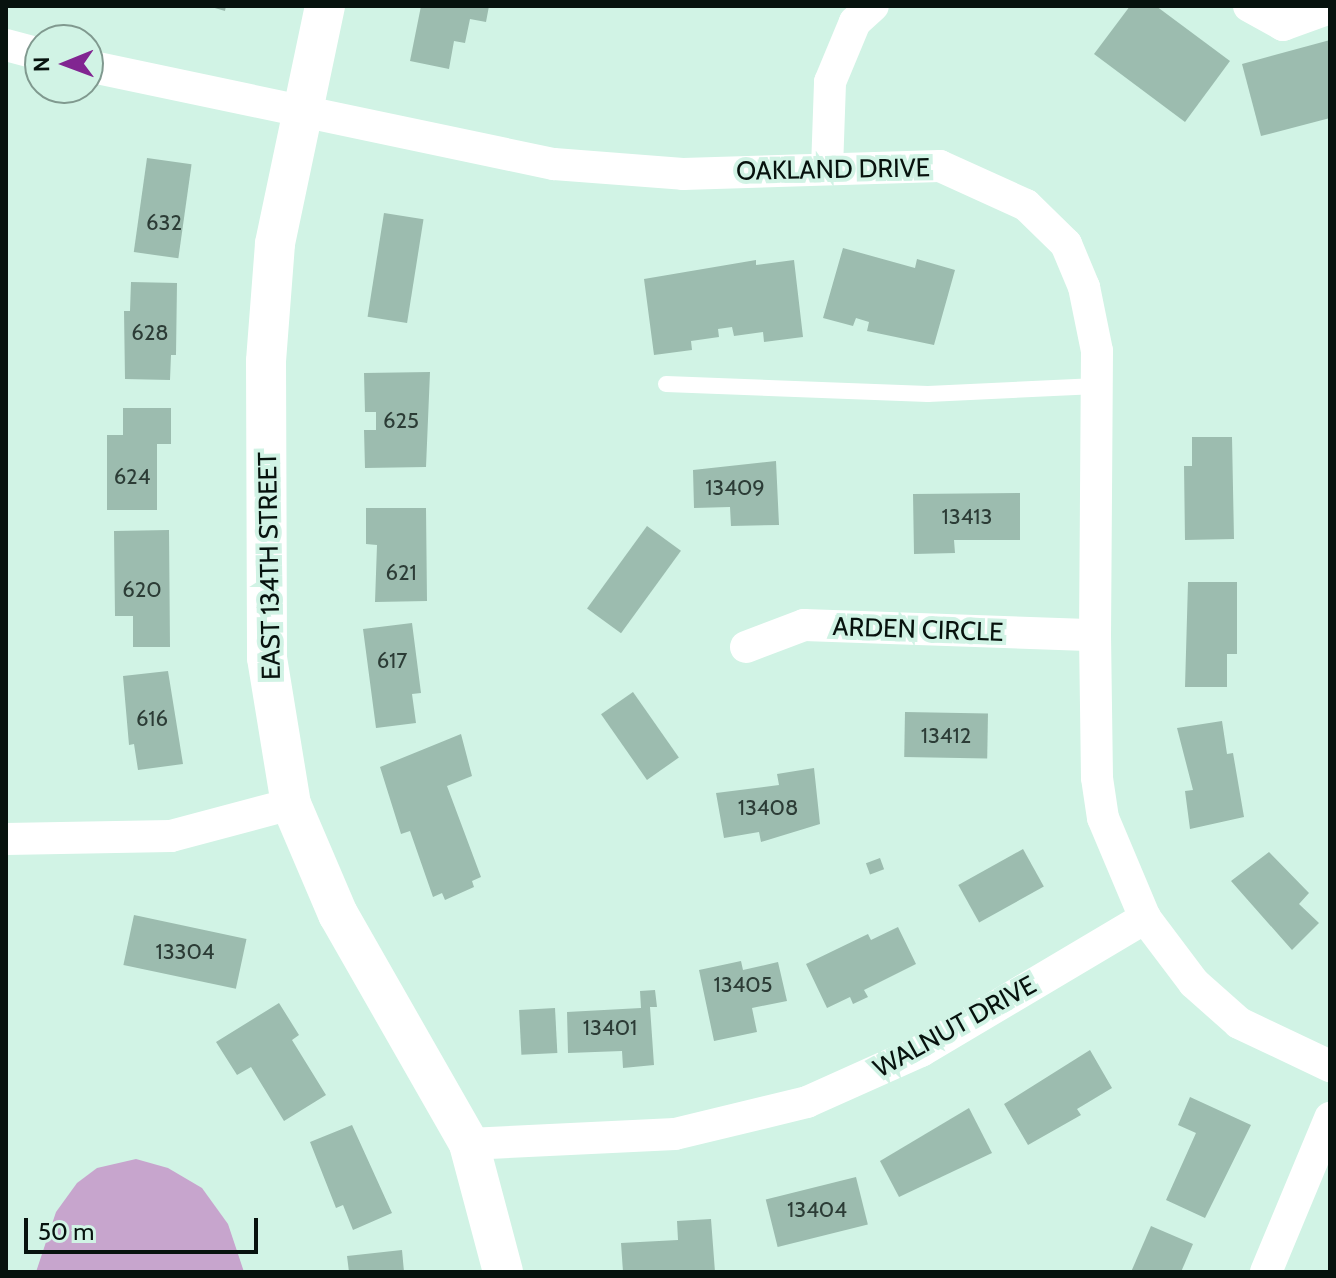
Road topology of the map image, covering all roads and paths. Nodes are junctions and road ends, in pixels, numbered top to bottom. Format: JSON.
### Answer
{"nodes":[{"id":1,"x":325,"y":6,"type":"edge"},
{"id":2,"x":873,"y":6,"type":"edge"},
{"id":3,"x":1249,"y":6,"type":"edge"},
{"id":4,"x":1330,"y":8,"type":"edge"},
{"id":5,"x":104,"y":69,"type":"edge"},
{"id":6,"x":303,"y":110,"type":"junction"},
{"id":7,"x":827,"y":169,"type":"junction"},
{"id":8,"x":666,"y":384,"type":"dead end"},
{"id":9,"x":1097,"y":386,"type":"junction"},
{"id":10,"x":1095,"y":635,"type":"junction"},
{"id":11,"x":746,"y":647,"type":"dead end"},
{"id":12,"x":291,"y":804,"type":"junction"},
{"id":13,"x":6,"y":839,"type":"edge"},
{"id":14,"x":1145,"y":918,"type":"junction"},
{"id":15,"x":1330,"y":1066,"type":"edge"},
{"id":16,"x":1330,"y":1118,"type":"edge"},
{"id":17,"x":469,"y":1144,"type":"junction"},
{"id":18,"x":503,"y":1272,"type":"edge"},
{"id":19,"x":1266,"y":1272,"type":"edge"}],
"edges":[{"from":1,"to":6,"type":"street","name":"EAST 134TH STREET"},
{"from":2,"to":7,"type":"street"},
{"from":3,"to":4,"type":"street"},
{"from":5,"to":6,"type":"street","name":"OAKLAND DRIVE"},
{"from":6,"to":7,"type":"street","name":"OAKLAND DRIVE"},
{"from":6,"to":12,"type":"street","name":"EAST 134TH STREET"},
{"from":7,"to":9,"type":"street","name":"OAKLAND DRIVE"},
{"from":8,"to":9,"type":"lane"},
{"from":9,"to":10,"type":"street","name":"OAKLAND DRIVE"},
{"from":10,"to":11,"type":"street","name":"ARDEN CIRCLE"},
{"from":10,"to":14,"type":"street","name":"OAKLAND DRIVE"},
{"from":12,"to":13,"type":"street"},
{"from":12,"to":17,"type":"street","name":"EAST 134TH STREET"},
{"from":14,"to":15,"type":"street","name":"OAKLAND DRIVE"},
{"from":14,"to":17,"type":"street","name":"WALNUT DRIVE"},
{"from":16,"to":19,"type":"street"},
{"from":17,"to":18,"type":"street","name":"EAST 134TH STREET"}]}
